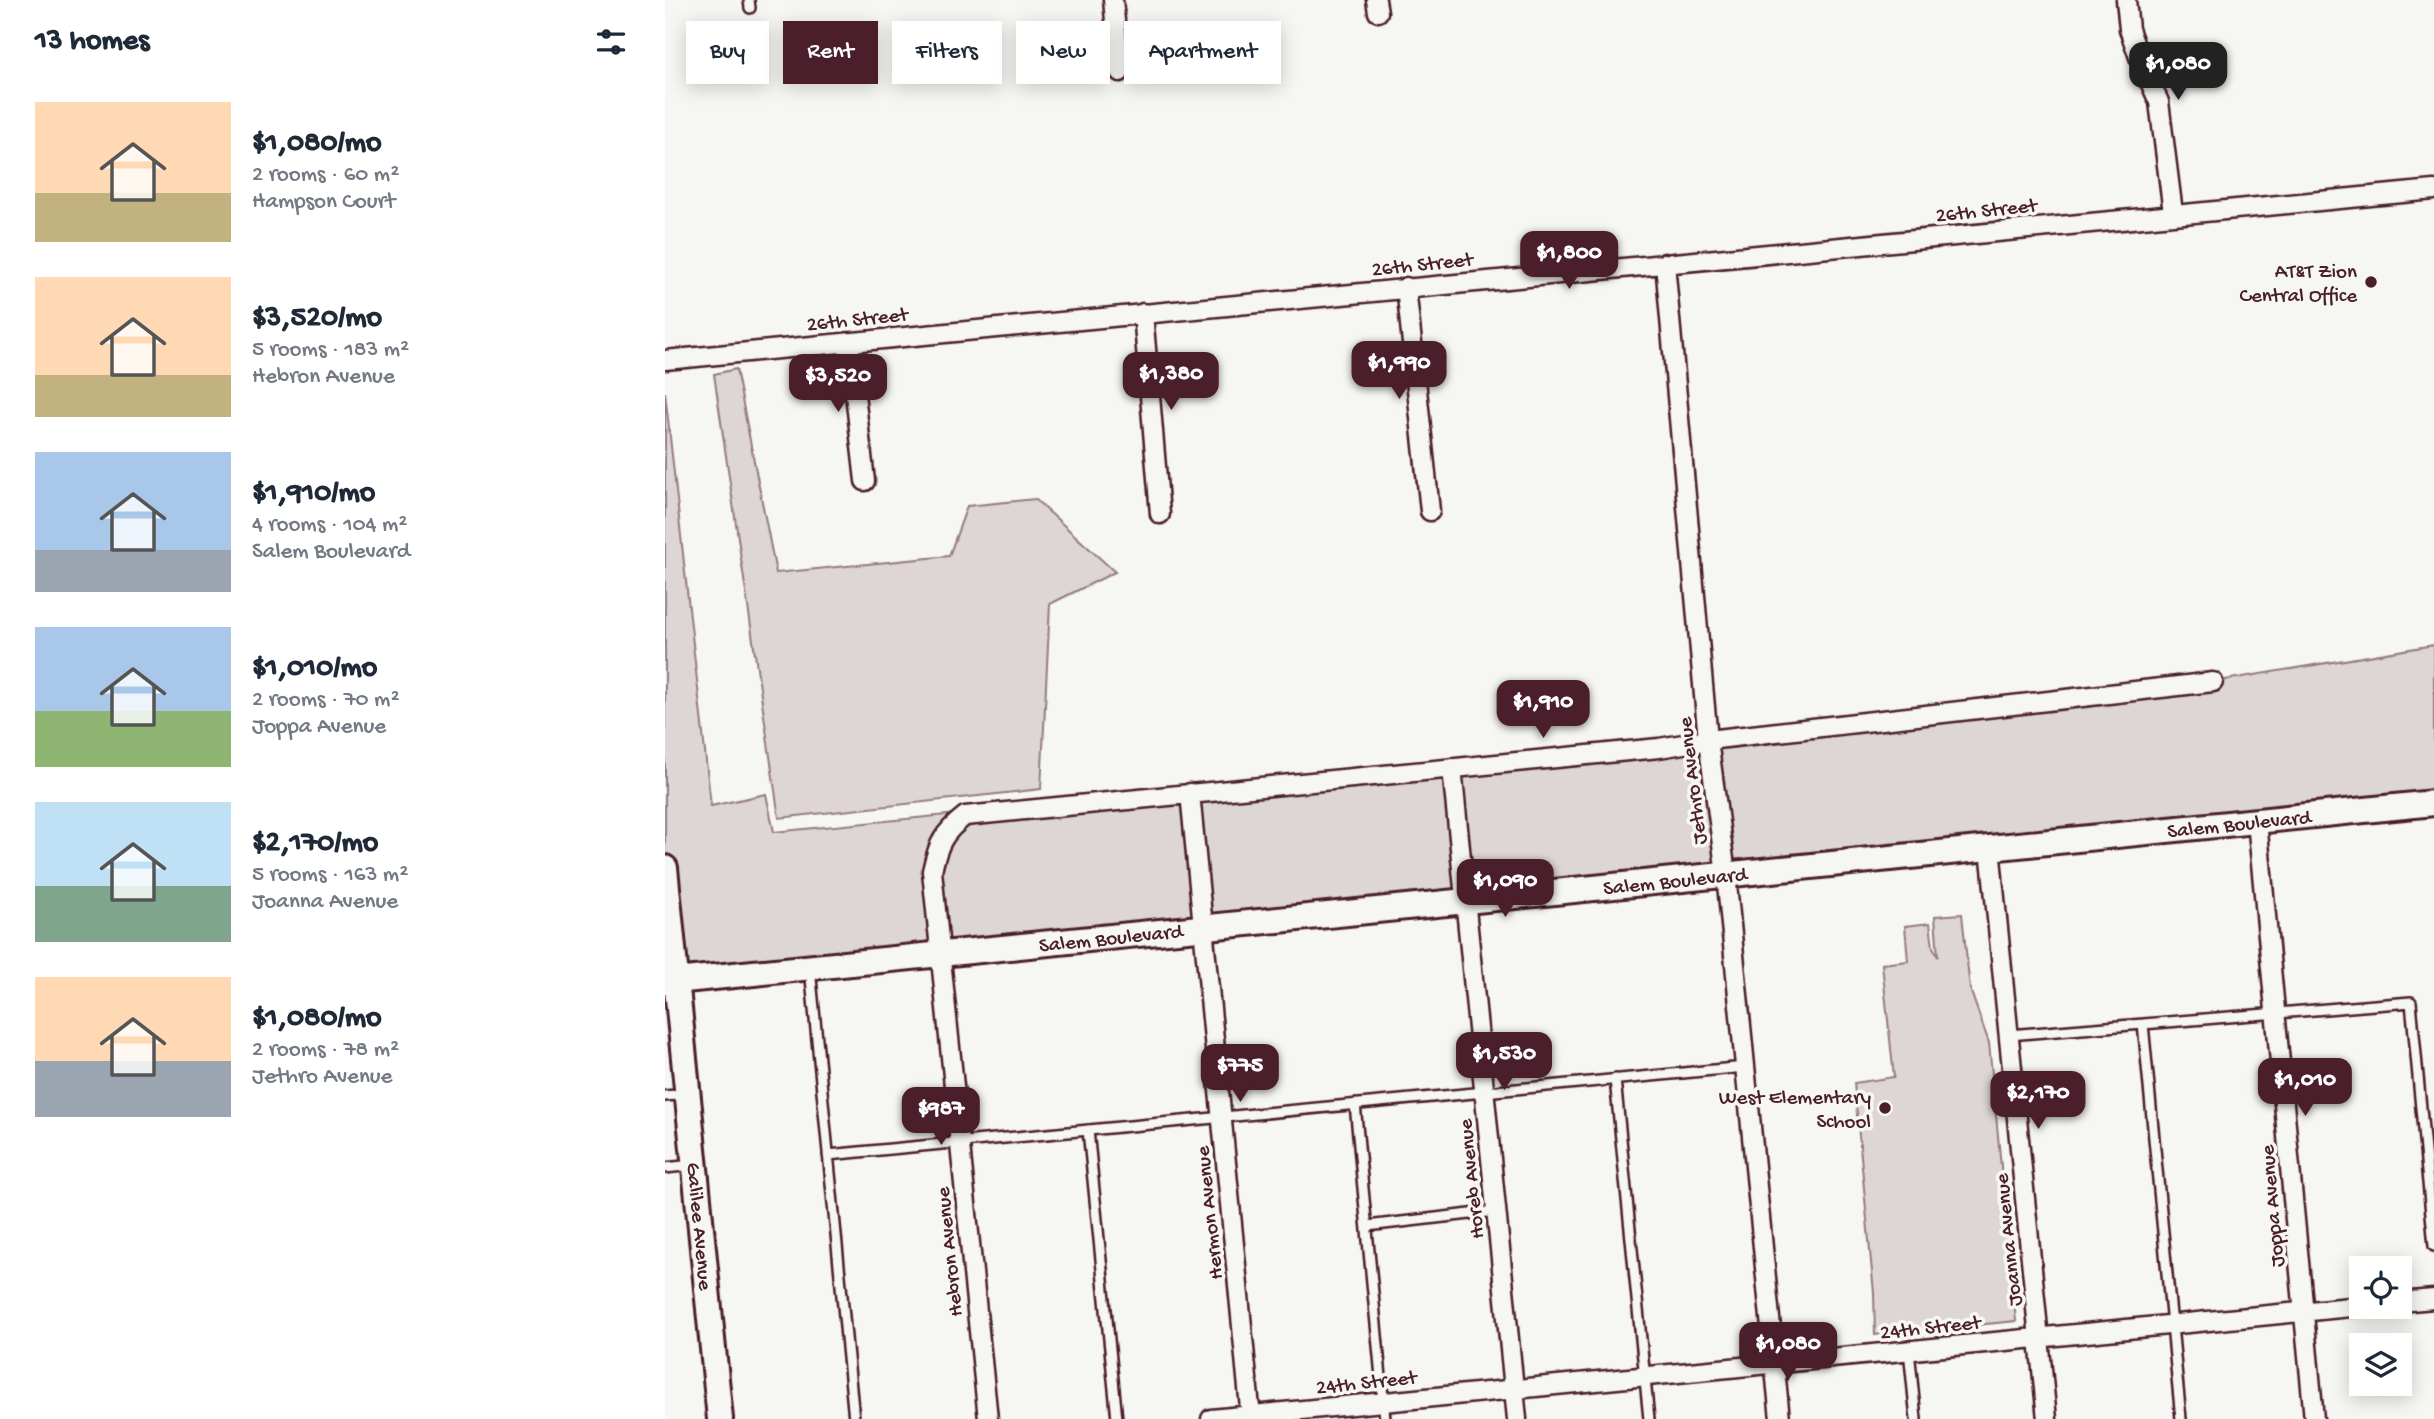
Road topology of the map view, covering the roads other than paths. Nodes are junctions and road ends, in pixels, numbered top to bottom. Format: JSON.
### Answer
{"nodes":[{"id":1,"x":1113,"y":0,"type":"edge"},
{"id":2,"x":2126,"y":0,"type":"edge"},
{"id":3,"x":1120,"y":72,"type":"dead end"},
{"id":4,"x":2434,"y":190,"type":"edge"},
{"id":5,"x":2173,"y":213,"type":"junction"},
{"id":6,"x":1665,"y":263,"type":"junction"},
{"id":7,"x":1406,"y":288,"type":"junction"},
{"id":8,"x":1143,"y":313,"type":"junction"},
{"id":9,"x":849,"y":342,"type":"junction"},
{"id":10,"x":665,"y":360,"type":"edge"},
{"id":11,"x":865,"y":481,"type":"dead end"},
{"id":12,"x":1430,"y":511,"type":"dead end"},
{"id":13,"x":1160,"y":514,"type":"dead end"},
{"id":14,"x":2213,"y":681,"type":"dead end"},
{"id":15,"x":1708,"y":740,"type":"junction"},
{"id":16,"x":1452,"y":768,"type":"junction"},
{"id":17,"x":1190,"y":793,"type":"junction"},
{"id":18,"x":2434,"y":803,"type":"edge"},
{"id":19,"x":2257,"y":821,"type":"junction"},
{"id":20,"x":1990,"y":848,"type":"junction"},
{"id":21,"x":665,"y":868,"type":"edge"},
{"id":22,"x":1726,"y":874,"type":"junction"},
{"id":23,"x":1465,"y":900,"type":"junction"},
{"id":24,"x":1203,"y":927,"type":"junction"},
{"id":25,"x":942,"y":953,"type":"junction"},
{"id":26,"x":810,"y":967,"type":"junction"},
{"id":27,"x":671,"y":981,"type":"edge"},
{"id":28,"x":2275,"y":1013,"type":"junction"},
{"id":29,"x":2143,"y":1024,"type":"junction"},
{"id":30,"x":2009,"y":1035,"type":"junction"},
{"id":31,"x":1745,"y":1067,"type":"junction"},
{"id":32,"x":1615,"y":1079,"type":"junction"},
{"id":33,"x":1484,"y":1092,"type":"junction"},
{"id":34,"x":676,"y":1095,"type":"edge"},
{"id":35,"x":1355,"y":1104,"type":"junction"},
{"id":36,"x":1221,"y":1117,"type":"junction"},
{"id":37,"x":1088,"y":1130,"type":"junction"},
{"id":38,"x":960,"y":1143,"type":"junction"},
{"id":39,"x":828,"y":1155,"type":"junction"},
{"id":40,"x":695,"y":1165,"type":"junction"},
{"id":41,"x":665,"y":1168,"type":"edge"},
{"id":42,"x":1496,"y":1211,"type":"junction"},
{"id":43,"x":1367,"y":1226,"type":"junction"},
{"id":44,"x":2434,"y":1246,"type":"edge"},
{"id":45,"x":2434,"y":1299,"type":"edge"},
{"id":46,"x":2412,"y":1301,"type":"edge"},
{"id":47,"x":2349,"y":1307,"type":"edge"},
{"id":48,"x":2304,"y":1312,"type":"junction"},
{"id":49,"x":2172,"y":1324,"type":"junction"},
{"id":50,"x":2039,"y":1338,"type":"junction"},
{"id":51,"x":1909,"y":1350,"type":"junction"},
{"id":52,"x":1775,"y":1364,"type":"junction"},
{"id":53,"x":1645,"y":1376,"type":"junction"},
{"id":54,"x":1514,"y":1389,"type":"junction"},
{"id":55,"x":1384,"y":1411,"type":"edge"},
{"id":56,"x":1251,"y":1417,"type":"edge"},
{"id":57,"x":720,"y":1419,"type":"edge"},
{"id":58,"x":854,"y":1419,"type":"edge"},
{"id":59,"x":988,"y":1419,"type":"edge"},
{"id":60,"x":1117,"y":1419,"type":"edge"},
{"id":61,"x":1211,"y":1419,"type":"edge"},
{"id":62,"x":1517,"y":1419,"type":"edge"},
{"id":63,"x":1649,"y":1419,"type":"edge"},
{"id":64,"x":1780,"y":1419,"type":"edge"},
{"id":65,"x":1916,"y":1419,"type":"edge"},
{"id":66,"x":2047,"y":1419,"type":"edge"},
{"id":67,"x":2181,"y":1419,"type":"edge"},
{"id":68,"x":2314,"y":1419,"type":"edge"}],
"edges":[{"from":1,"to":3,"type":"street"},
{"from":2,"to":5,"type":"street"},
{"from":4,"to":5,"type":"street","name":"26th Street"},
{"from":5,"to":6,"type":"street","name":"26th Street"},
{"from":6,"to":7,"type":"street","name":"26th Street"},
{"from":6,"to":15,"type":"street","name":"Jethro Avenue"},
{"from":7,"to":8,"type":"street","name":"26th Street"},
{"from":7,"to":12,"type":"street"},
{"from":8,"to":9,"type":"street","name":"26th Street"},
{"from":8,"to":13,"type":"street"},
{"from":9,"to":10,"type":"street","name":"26th Street"},
{"from":9,"to":11,"type":"street"},
{"from":14,"to":15,"type":"street"},
{"from":15,"to":16,"type":"street"},
{"from":15,"to":22,"type":"street","name":"Jethro Avenue"},
{"from":16,"to":17,"type":"street"},
{"from":16,"to":23,"type":"street","name":"Horeb Avenue"},
{"from":17,"to":24,"type":"street","name":"Hermon Avenue"},
{"from":17,"to":25,"type":"street","name":"Hebron Avenue"},
{"from":18,"to":19,"type":"street","name":"Salem Boulevard"},
{"from":19,"to":20,"type":"street","name":"Salem Boulevard"},
{"from":19,"to":28,"type":"street","name":"Joppa Avenue"},
{"from":20,"to":22,"type":"street","name":"Salem Boulevard"},
{"from":20,"to":30,"type":"street","name":"Joanna Avenue"},
{"from":21,"to":27,"type":"street","name":"Galilee Avenue"},
{"from":22,"to":23,"type":"street","name":"Salem Boulevard"},
{"from":22,"to":31,"type":"street","name":"Jethro Avenue"},
{"from":23,"to":24,"type":"street","name":"Salem Boulevard"},
{"from":23,"to":33,"type":"street","name":"Horeb Avenue"},
{"from":24,"to":25,"type":"street","name":"Salem Boulevard"},
{"from":24,"to":36,"type":"street","name":"Hermon Avenue"},
{"from":25,"to":26,"type":"street","name":"Salem Boulevard"},
{"from":25,"to":38,"type":"street","name":"Hebron Avenue"},
{"from":26,"to":27,"type":"street","name":"Salem Boulevard"},
{"from":26,"to":39,"type":"lane"},
{"from":27,"to":34,"type":"street","name":"Galilee Avenue"},
{"from":28,"to":29,"type":"lane"},
{"from":28,"to":44,"type":"lane"},
{"from":28,"to":48,"type":"street","name":"Joppa Avenue"},
{"from":29,"to":30,"type":"lane"},
{"from":29,"to":49,"type":"lane"},
{"from":30,"to":50,"type":"street","name":"Joanna Avenue"},
{"from":31,"to":32,"type":"lane"},
{"from":31,"to":52,"type":"street","name":"Jethro Avenue"},
{"from":32,"to":33,"type":"lane"},
{"from":32,"to":53,"type":"lane"},
{"from":33,"to":35,"type":"lane"},
{"from":33,"to":42,"type":"street","name":"Horeb Avenue"},
{"from":34,"to":40,"type":"street","name":"Galilee Avenue"},
{"from":35,"to":36,"type":"lane"},
{"from":35,"to":43,"type":"lane"},
{"from":36,"to":37,"type":"lane"},
{"from":36,"to":56,"type":"street","name":"Hermon Avenue"},
{"from":37,"to":38,"type":"lane"},
{"from":37,"to":60,"type":"lane"},
{"from":38,"to":39,"type":"lane"},
{"from":38,"to":59,"type":"street","name":"Hebron Avenue"},
{"from":39,"to":58,"type":"lane"},
{"from":40,"to":41,"type":"lane"},
{"from":40,"to":57,"type":"street","name":"Galilee Avenue"},
{"from":42,"to":43,"type":"lane"},
{"from":42,"to":54,"type":"street","name":"Horeb Avenue"},
{"from":43,"to":55,"type":"lane"},
{"from":45,"to":46,"type":"street"},
{"from":47,"to":48,"type":"street","name":"24th Street"},
{"from":48,"to":49,"type":"street","name":"24th Street"},
{"from":48,"to":68,"type":"street","name":"Joppa Avenue"},
{"from":49,"to":50,"type":"street","name":"24th Street"},
{"from":49,"to":67,"type":"lane"},
{"from":50,"to":51,"type":"street","name":"24th Street"},
{"from":50,"to":66,"type":"street","name":"Joanna Avenue"},
{"from":51,"to":52,"type":"street","name":"24th Street"},
{"from":51,"to":65,"type":"lane"},
{"from":52,"to":53,"type":"street","name":"24th Street"},
{"from":52,"to":64,"type":"street","name":"Jethro Avenue"},
{"from":53,"to":54,"type":"street","name":"24th Street"},
{"from":53,"to":63,"type":"lane"},
{"from":54,"to":55,"type":"street","name":"24th Street"},
{"from":54,"to":62,"type":"street","name":"Horeb Avenue"},
{"from":55,"to":56,"type":"street","name":"24th Street"},
{"from":56,"to":61,"type":"street","name":"24th Street"}]}
